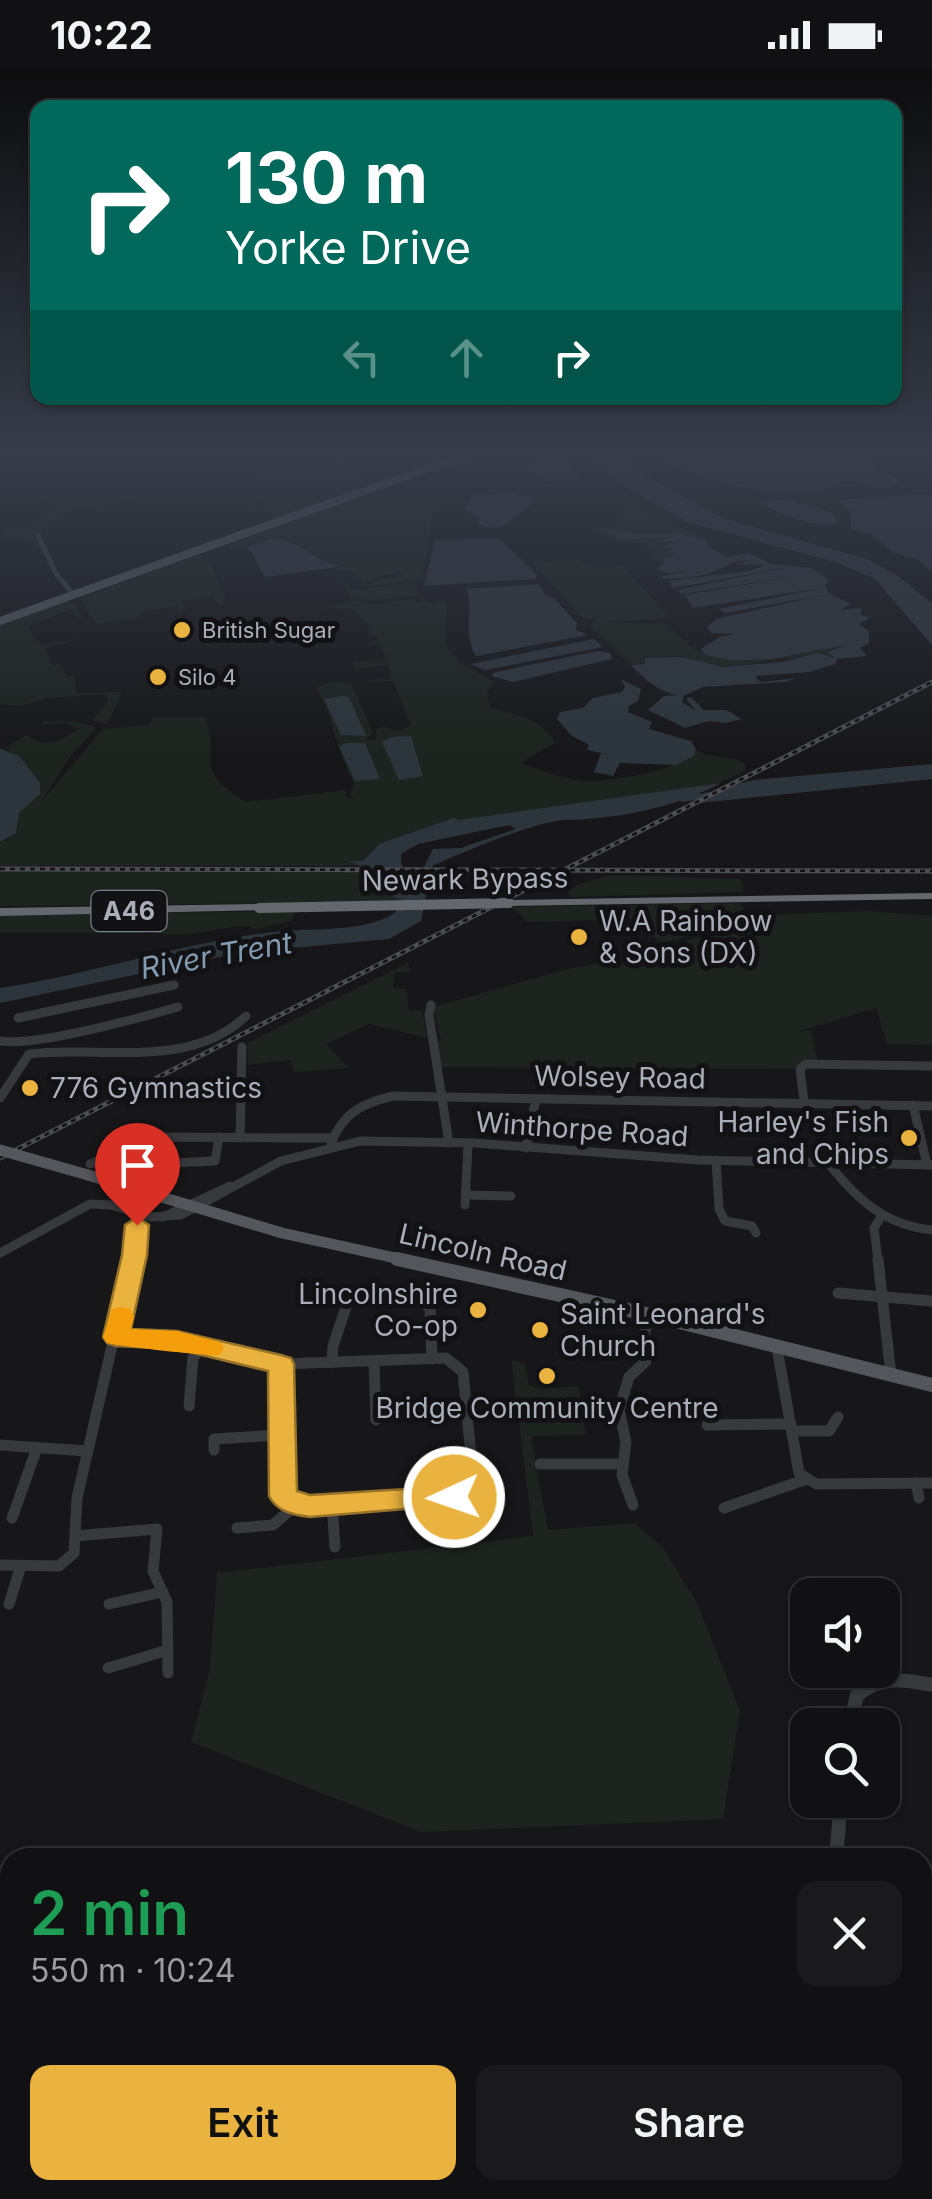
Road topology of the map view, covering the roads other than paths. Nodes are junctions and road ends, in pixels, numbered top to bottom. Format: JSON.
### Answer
{"nodes":[{"id":1,"x":47,"y":554,"type":"edge"},
{"id":2,"x":187,"y":554,"type":"edge"},
{"id":3,"x":74,"y":595,"type":"junction"},
{"id":4,"x":0,"y":622,"type":"edge"},
{"id":5,"x":932,"y":896,"type":"edge"},
{"id":6,"x":0,"y":912,"type":"edge"},
{"id":7,"x":174,"y":985,"type":"dead end"},
{"id":8,"x":95,"y":1003,"type":"junction"},
{"id":9,"x":431,"y":1005,"type":"dead end"},
{"id":10,"x":178,"y":1007,"type":"dead end"},
{"id":11,"x":246,"y":1016,"type":"dead end"},
{"id":12,"x":18,"y":1018,"type":"dead end"},
{"id":13,"x":103,"y":1022,"type":"junction"},
{"id":14,"x":0,"y":1041,"type":"edge"},
{"id":15,"x":242,"y":1046,"type":"dead end"},
{"id":16,"x":932,"y":1066,"type":"edge"},
{"id":17,"x":443,"y":1096,"type":"junction"},
{"id":18,"x":0,"y":1098,"type":"edge"},
{"id":19,"x":536,"y":1098,"type":"junction"},
{"id":20,"x":804,"y":1101,"type":"junction"},
{"id":21,"x":914,"y":1105,"type":"junction"},
{"id":22,"x":932,"y":1106,"type":"edge"},
{"id":23,"x":219,"y":1137,"type":"junction"},
{"id":24,"x":240,"y":1138,"type":"junction"},
{"id":25,"x":279,"y":1140,"type":"junction"},
{"id":26,"x":332,"y":1141,"type":"junction"},
{"id":27,"x":449,"y":1144,"type":"junction"},
{"id":28,"x":468,"y":1145,"type":"junction"},
{"id":29,"x":526,"y":1148,"type":"junction"},
{"id":30,"x":0,"y":1150,"type":"edge"},
{"id":31,"x":300,"y":1154,"type":"junction"},
{"id":32,"x":716,"y":1160,"type":"junction"},
{"id":33,"x":828,"y":1163,"type":"junction"},
{"id":34,"x":150,"y":1164,"type":"dead end"},
{"id":35,"x":930,"y":1165,"type":"edge"},
{"id":36,"x":89,"y":1170,"type":"junction"},
{"id":37,"x":511,"y":1196,"type":"dead end"},
{"id":38,"x":193,"y":1206,"type":"junction"},
{"id":39,"x":142,"y":1215,"type":"junction"},
{"id":40,"x":881,"y":1217,"type":"junction"},
{"id":41,"x":932,"y":1230,"type":"edge"},
{"id":42,"x":756,"y":1233,"type":"dead end"},
{"id":43,"x":0,"y":1253,"type":"edge"},
{"id":44,"x":317,"y":1289,"type":"dead end"},
{"id":45,"x":838,"y":1293,"type":"dead end"},
{"id":46,"x":350,"y":1295,"type":"junction"},
{"id":47,"x":883,"y":1296,"type":"junction"},
{"id":48,"x":372,"y":1299,"type":"dead end"},
{"id":49,"x":932,"y":1301,"type":"edge"},
{"id":50,"x":426,"y":1305,"type":"dead end"},
{"id":51,"x":651,"y":1315,"type":"junction"},
{"id":52,"x":116,"y":1337,"type":"junction"},
{"id":53,"x":202,"y":1346,"type":"junction"},
{"id":54,"x":777,"y":1348,"type":"junction"},
{"id":55,"x":432,"y":1359,"type":"junction"},
{"id":56,"x":374,"y":1362,"type":"junction"},
{"id":57,"x":332,"y":1363,"type":"junction"},
{"id":58,"x":281,"y":1364,"type":"junction"},
{"id":59,"x":890,"y":1375,"type":"junction"},
{"id":60,"x":932,"y":1385,"type":"edge"},
{"id":61,"x":189,"y":1406,"type":"dead end"},
{"id":62,"x":838,"y":1417,"type":"dead end"},
{"id":63,"x":376,"y":1420,"type":"dead end"},
{"id":64,"x":707,"y":1425,"type":"dead end"},
{"id":65,"x":792,"y":1428,"type":"junction"},
{"id":66,"x":280,"y":1435,"type":"junction"},
{"id":67,"x":0,"y":1445,"type":"edge"},
{"id":68,"x":37,"y":1448,"type":"junction"},
{"id":69,"x":214,"y":1450,"type":"dead end"},
{"id":70,"x":88,"y":1451,"type":"junction"},
{"id":71,"x":540,"y":1464,"type":"dead end"},
{"id":72,"x":623,"y":1464,"type":"junction"},
{"id":73,"x":804,"y":1480,"type":"junction"},
{"id":74,"x":916,"y":1483,"type":"junction"},
{"id":75,"x":932,"y":1484,"type":"edge"},
{"id":76,"x":919,"y":1498,"type":"dead end"},
{"id":77,"x":332,"y":1504,"type":"junction"},
{"id":78,"x":296,"y":1505,"type":"junction"},
{"id":79,"x":633,"y":1506,"type":"dead end"},
{"id":80,"x":724,"y":1508,"type":"dead end"},
{"id":81,"x":12,"y":1518,"type":"dead end"},
{"id":82,"x":237,"y":1528,"type":"dead end"},
{"id":83,"x":74,"y":1536,"type":"junction"},
{"id":84,"x":335,"y":1547,"type":"dead end"},
{"id":85,"x":0,"y":1565,"type":"edge"},
{"id":86,"x":22,"y":1566,"type":"junction"},
{"id":87,"x":163,"y":1592,"type":"junction"},
{"id":88,"x":10,"y":1604,"type":"dead end"},
{"id":89,"x":109,"y":1604,"type":"dead end"},
{"id":90,"x":168,"y":1650,"type":"junction"},
{"id":91,"x":108,"y":1668,"type":"dead end"},
{"id":92,"x":168,"y":1673,"type":"dead end"},
{"id":93,"x":932,"y":1685,"type":"edge"},
{"id":94,"x":854,"y":1708,"type":"edge"},
{"id":95,"x":839,"y":1818,"type":"edge"},
{"id":96,"x":837,"y":1848,"type":"edge"}],
"edges":[{"from":1,"to":3,"type":"street"},
{"from":2,"to":3,"type":"main road"},
{"from":3,"to":4,"type":"main road"},
{"from":5,"to":6,"type":"highway","name":"Newark Bypass","number":"A46","bridge":true},
{"from":7,"to":8,"type":"street"},
{"from":8,"to":12,"type":"street"},
{"from":8,"to":13,"type":"street"},
{"from":9,"to":17,"type":"street"},
{"from":10,"to":13,"type":"street"},
{"from":11,"to":18,"type":"street"},
{"from":13,"to":14,"type":"street"},
{"from":15,"to":24,"type":"street"},
{"from":16,"to":20,"type":"street"},
{"from":17,"to":19,"type":"street","name":"Wolsey Road"},
{"from":17,"to":26,"type":"street","name":"Wolsey Road"},
{"from":17,"to":27,"type":"street"},
{"from":19,"to":20,"type":"street","name":"Wolsey Road"},
{"from":19,"to":29,"type":"street"},
{"from":20,"to":21,"type":"street","name":"Wolsey Road"},
{"from":21,"to":22,"type":"street","name":"Wolsey Road"},
{"from":21,"to":35,"type":"street"},
{"from":23,"to":24,"type":"street"},
{"from":23,"to":34,"type":"street"},
{"from":23,"to":36,"type":"street"},
{"from":24,"to":25,"type":"street"},
{"from":25,"to":26,"type":"street"},
{"from":25,"to":31,"type":"street"},
{"from":26,"to":27,"type":"street","name":"Winthorpe Road"},
{"from":26,"to":31,"type":"street","name":"Winthorpe Road"},
{"from":27,"to":28,"type":"street","name":"Winthorpe Road"},
{"from":28,"to":29,"type":"street","name":"Winthorpe Road"},
{"from":28,"to":37,"type":"street"},
{"from":29,"to":32,"type":"street","name":"Winthorpe Road"},
{"from":30,"to":36,"type":"main road","name":"Lincoln Road","bridge":true},
{"from":31,"to":38,"type":"street","name":"Winthorpe Road"},
{"from":32,"to":33,"type":"street","name":"Winthorpe Road"},
{"from":32,"to":42,"type":"street"},
{"from":33,"to":35,"type":"street","name":"Winthorpe Road"},
{"from":33,"to":40,"type":"street"},
{"from":36,"to":38,"type":"main road","name":"Lincoln Road"},
{"from":38,"to":39,"type":"street","name":"Winthorpe Road"},
{"from":38,"to":51,"type":"main road","name":"Lincoln Road"},
{"from":39,"to":43,"type":"street"},
{"from":39,"to":52,"type":"street"},
{"from":40,"to":41,"type":"street"},
{"from":40,"to":47,"type":"street"},
{"from":44,"to":46,"type":"street"},
{"from":45,"to":47,"type":"street"},
{"from":46,"to":48,"type":"street"},
{"from":46,"to":57,"type":"street"},
{"from":47,"to":49,"type":"street"},
{"from":47,"to":59,"type":"street"},
{"from":50,"to":55,"type":"street"},
{"from":51,"to":54,"type":"main road","name":"Lincoln Road"},
{"from":51,"to":72,"type":"street"},
{"from":52,"to":53,"type":"street"},
{"from":52,"to":70,"type":"street"},
{"from":53,"to":58,"type":"street"},
{"from":53,"to":61,"type":"street"},
{"from":54,"to":59,"type":"main road","name":"Lincoln Road"},
{"from":54,"to":65,"type":"street"},
{"from":55,"to":56,"type":"street"},
{"from":55,"to":77,"type":"street"},
{"from":56,"to":57,"type":"street"},
{"from":56,"to":63,"type":"street"},
{"from":57,"to":58,"type":"street"},
{"from":58,"to":66,"type":"street"},
{"from":59,"to":60,"type":"main road","name":"Lincoln Road"},
{"from":62,"to":65,"type":"street"},
{"from":64,"to":65,"type":"street"},
{"from":65,"to":73,"type":"street"},
{"from":66,"to":69,"type":"street"},
{"from":66,"to":78,"type":"street"},
{"from":67,"to":68,"type":"street"},
{"from":68,"to":70,"type":"street"},
{"from":68,"to":81,"type":"street"},
{"from":70,"to":83,"type":"street"},
{"from":71,"to":72,"type":"street"},
{"from":72,"to":79,"type":"street"},
{"from":73,"to":74,"type":"street"},
{"from":73,"to":80,"type":"street"},
{"from":74,"to":75,"type":"street"},
{"from":74,"to":76,"type":"street"},
{"from":77,"to":78,"type":"street"},
{"from":77,"to":84,"type":"street"},
{"from":78,"to":82,"type":"street"},
{"from":83,"to":86,"type":"street"},
{"from":83,"to":87,"type":"street"},
{"from":85,"to":86,"type":"street"},
{"from":86,"to":88,"type":"street"},
{"from":87,"to":89,"type":"street"},
{"from":87,"to":90,"type":"street"},
{"from":90,"to":91,"type":"street"},
{"from":90,"to":92,"type":"street"},
{"from":93,"to":94,"type":"street"},
{"from":95,"to":96,"type":"street"}]}
